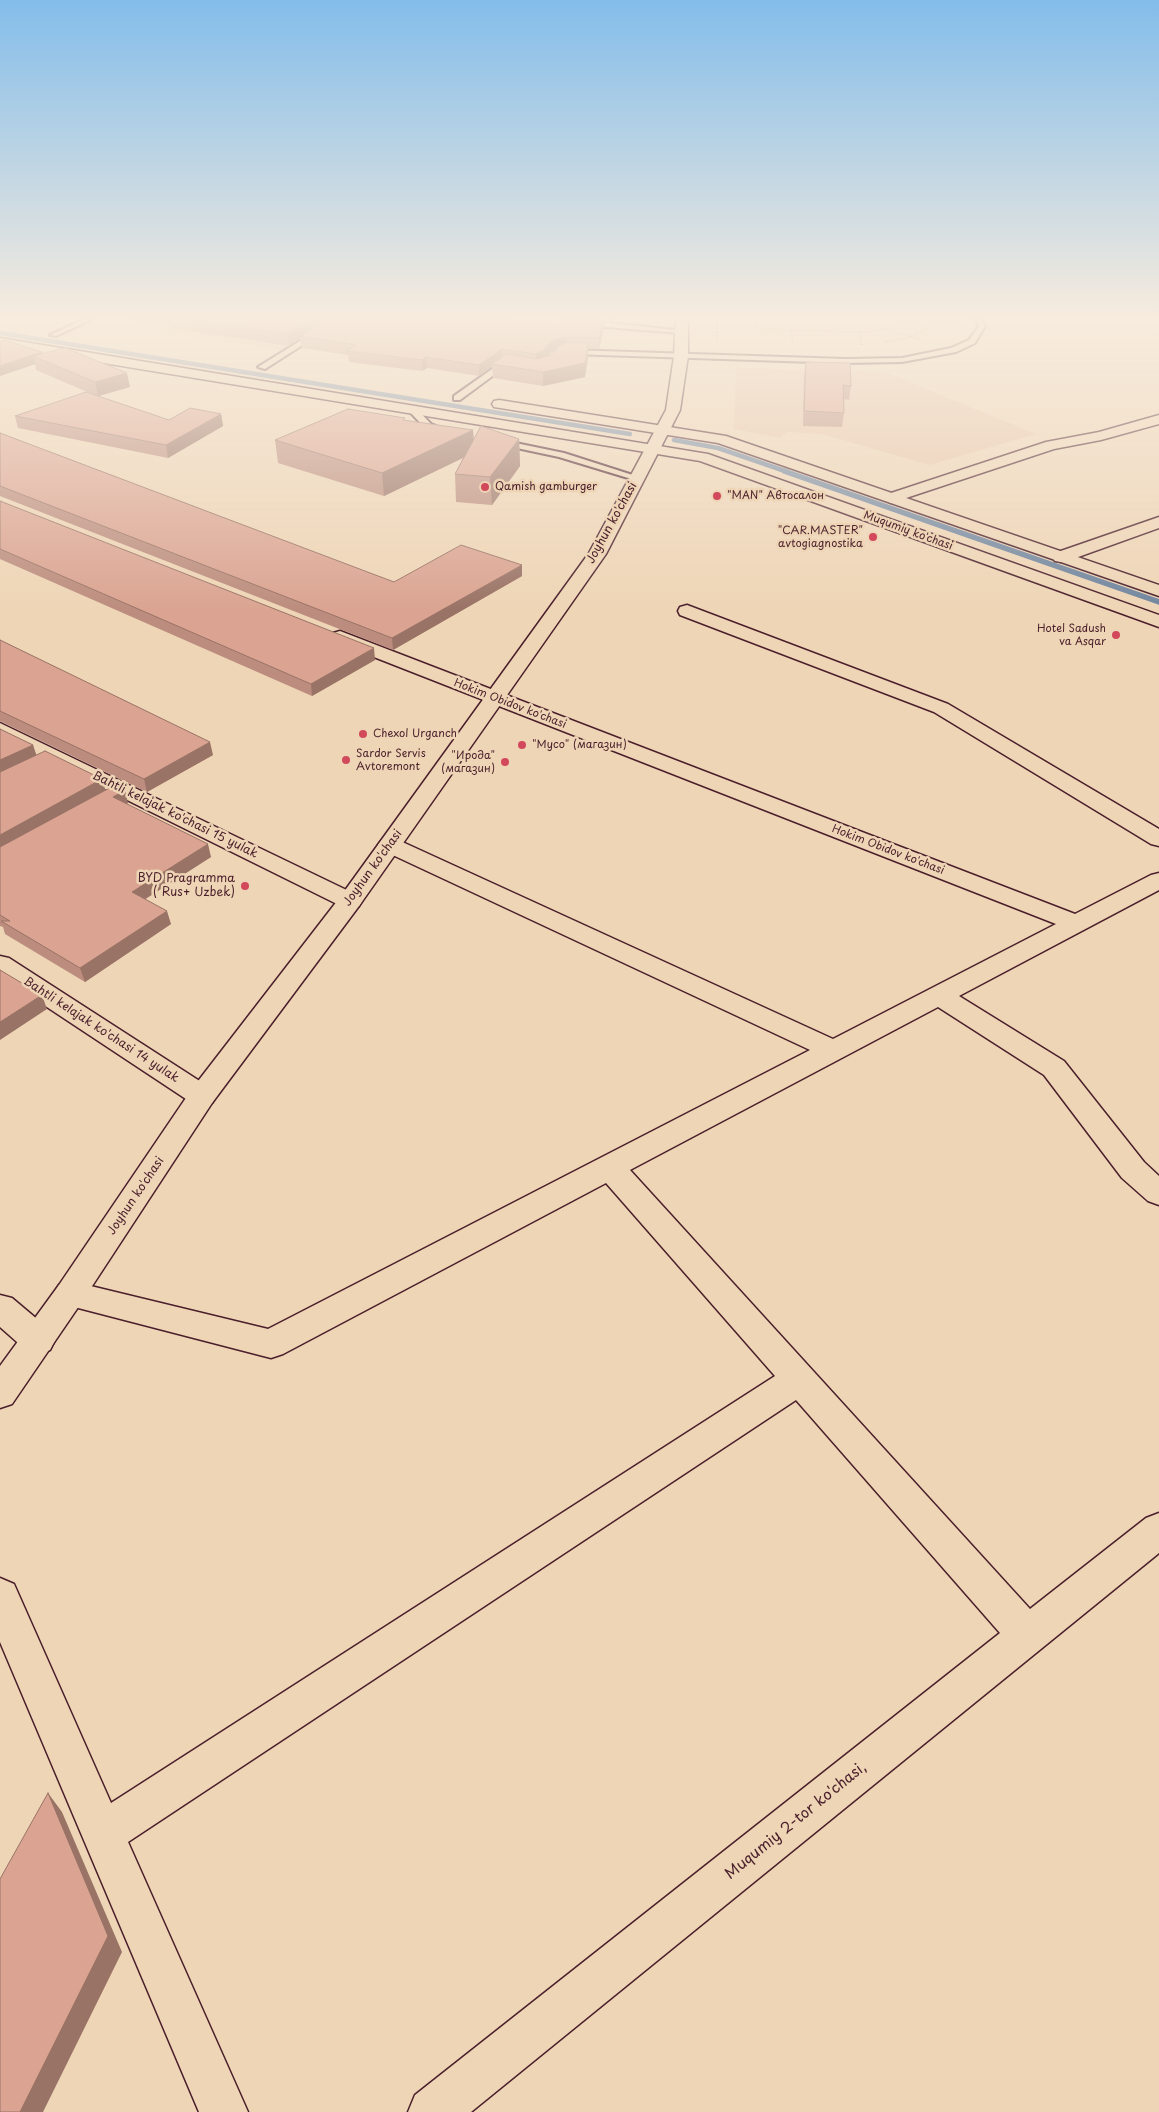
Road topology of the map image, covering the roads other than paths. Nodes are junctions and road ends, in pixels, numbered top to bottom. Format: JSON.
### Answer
{"nodes":[{"id":1,"x":416,"y":414,"type":"edge"},
{"id":2,"x":449,"y":414,"type":"edge"},
{"id":3,"x":540,"y":414,"type":"edge"},
{"id":4,"x":671,"y":414,"type":"edge"},
{"id":5,"x":1159,"y":419,"type":"edge"},
{"id":6,"x":456,"y":432,"type":"edge"},
{"id":7,"x":658,"y":439,"type":"junction"},
{"id":8,"x":494,"y":440,"type":"edge"},
{"id":9,"x":638,"y":478,"type":"junction"},
{"id":10,"x":891,"y":498,"type":"junction"},
{"id":11,"x":1159,"y":522,"type":"edge"},
{"id":12,"x":1061,"y":557,"type":"junction"},
{"id":13,"x":1159,"y":591,"type":"edge"},
{"id":14,"x":687,"y":611,"type":"dead end"},
{"id":15,"x":1159,"y":621,"type":"edge"},
{"id":16,"x":320,"y":629,"type":"edge"},
{"id":17,"x":494,"y":698,"type":"junction"},
{"id":18,"x":0,"y":730,"type":"edge"},
{"id":19,"x":1159,"y":839,"type":"edge"},
{"id":20,"x":390,"y":845,"type":"junction"},
{"id":21,"x":1159,"y":880,"type":"edge"},
{"id":22,"x":350,"y":900,"type":"junction"},
{"id":23,"x":1077,"y":923,"type":"junction"},
{"id":24,"x":0,"y":964,"type":"edge"},
{"id":25,"x":938,"y":995,"type":"junction"},
{"id":26,"x":833,"y":1050,"type":"junction"},
{"id":27,"x":202,"y":1096,"type":"junction"},
{"id":28,"x":609,"y":1167,"type":"junction"},
{"id":29,"x":1159,"y":1193,"type":"edge"},
{"id":30,"x":70,"y":1294,"type":"junction"},
{"id":31,"x":0,"y":1308,"type":"edge"},
{"id":32,"x":38,"y":1340,"type":"junction"},
{"id":33,"x":799,"y":1379,"type":"junction"},
{"id":34,"x":0,"y":1393,"type":"edge"},
{"id":35,"x":1159,"y":1530,"type":"edge"},
{"id":36,"x":0,"y":1597,"type":"edge"},
{"id":37,"x":1028,"y":1635,"type":"junction"},
{"id":38,"x":103,"y":1834,"type":"junction"},
{"id":39,"x":224,"y":2112,"type":"edge"},
{"id":40,"x":432,"y":2112,"type":"edge"}],
"edges":[{"from":1,"to":6,"type":"lane"},
{"from":2,"to":7,"type":"street"},
{"from":3,"to":7,"type":"street"},
{"from":4,"to":7,"type":"street","name":"Joyhun ko'chasi"},
{"from":5,"to":10,"type":"street"},
{"from":7,"to":9,"type":"street","name":"Joyhun ko'chasi"},
{"from":7,"to":10,"type":"street","name":"Muqumiy ko'chasi"},
{"from":7,"to":15,"type":"street","name":"Muqumiy ko'chasi"},
{"from":8,"to":9,"type":"lane"},
{"from":9,"to":17,"type":"street","name":"Joyhun ko'chasi"},
{"from":10,"to":12,"type":"street","name":"Muqumiy ko'chasi"},
{"from":11,"to":12,"type":"street"},
{"from":12,"to":13,"type":"street","name":"Muqumiy ko'chasi"},
{"from":14,"to":19,"type":"street"},
{"from":16,"to":17,"type":"street","name":"Hokim Obidov ko'chasi"},
{"from":17,"to":20,"type":"street","name":"Joyhun ko'chasi"},
{"from":17,"to":23,"type":"street","name":"Hokim Obidov ko'chasi"},
{"from":18,"to":22,"type":"street","name":"Bahtli kelajak ko'chasi 15 yulak"},
{"from":20,"to":22,"type":"street","name":"Joyhun ko'chasi"},
{"from":20,"to":26,"type":"street"},
{"from":21,"to":23,"type":"street"},
{"from":22,"to":27,"type":"street","name":"Joyhun ko'chasi"},
{"from":23,"to":25,"type":"street"},
{"from":24,"to":27,"type":"street","name":"Bahtli kelajak ko'chasi 14 yulak"},
{"from":25,"to":26,"type":"street"},
{"from":25,"to":29,"type":"street"},
{"from":26,"to":28,"type":"street"},
{"from":27,"to":30,"type":"street","name":"Joyhun ko'chasi"},
{"from":28,"to":30,"type":"street"},
{"from":28,"to":33,"type":"street"},
{"from":30,"to":32,"type":"street","name":"Joyhun ko'chasi"},
{"from":31,"to":32,"type":"street"},
{"from":32,"to":34,"type":"street","name":"Joyhun ko'chasi"},
{"from":33,"to":37,"type":"street"},
{"from":33,"to":38,"type":"street"},
{"from":35,"to":37,"type":"street","name":"Muqumiy 2-tor ko'chasi,"},
{"from":36,"to":38,"type":"street"},
{"from":37,"to":40,"type":"street","name":"Muqumiy 2-tor ko'chasi,"},
{"from":38,"to":39,"type":"street"}]}
